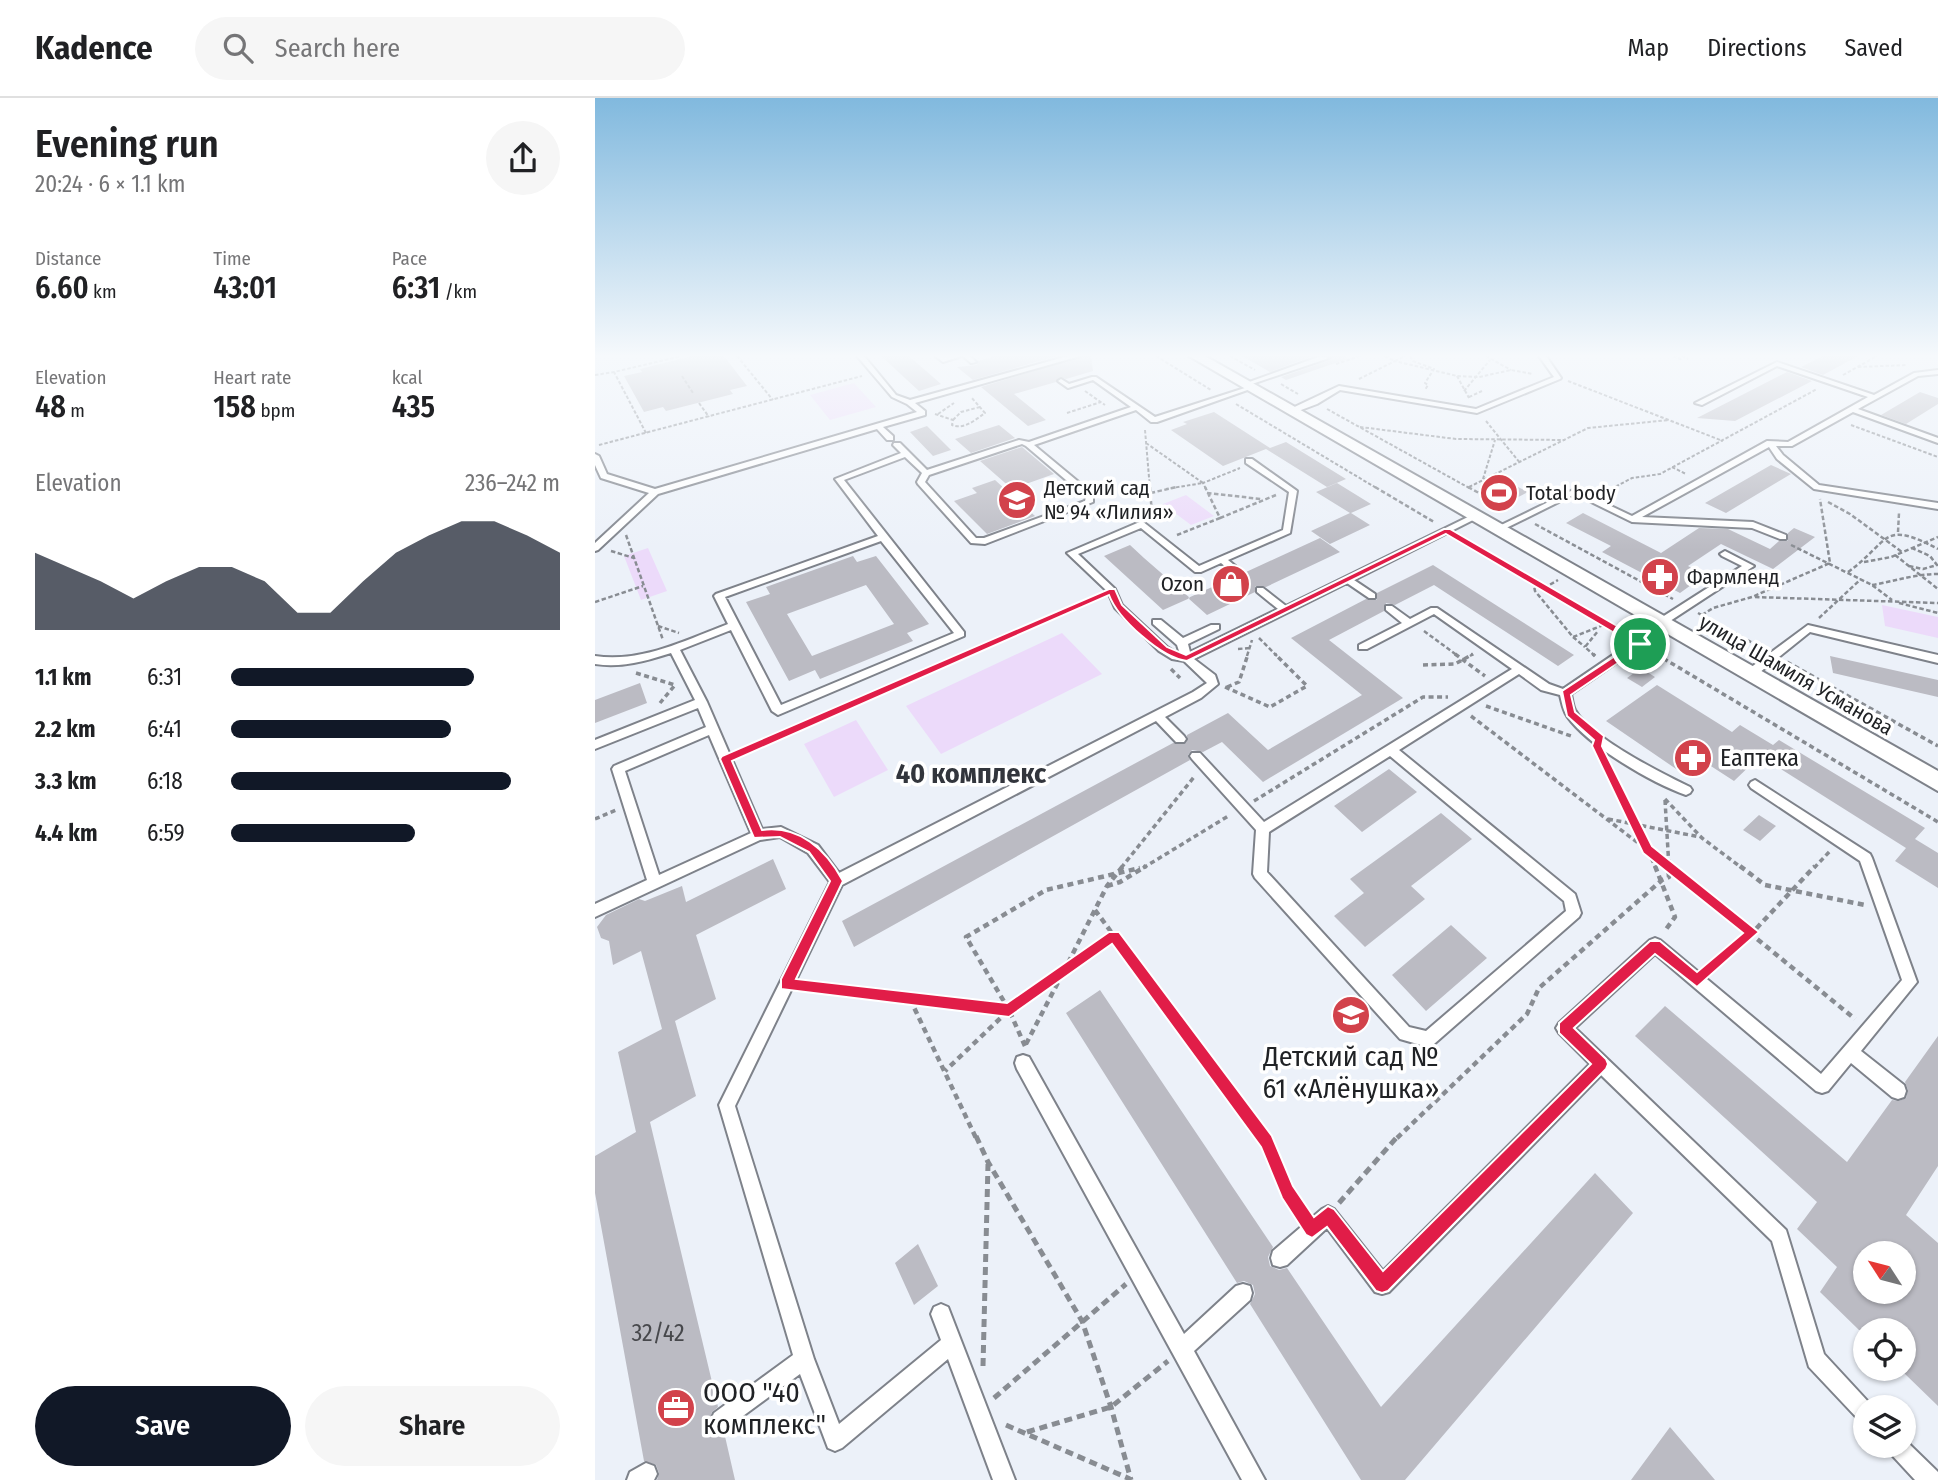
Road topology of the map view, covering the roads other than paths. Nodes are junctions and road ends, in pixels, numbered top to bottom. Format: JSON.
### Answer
{"nodes":[{"id":1,"x":900,"y":420,"type":"edge"},
{"id":2,"x":1097,"y":420,"type":"edge"},
{"id":3,"x":1307,"y":420,"type":"edge"},
{"id":4,"x":1832,"y":420,"type":"edge"},
{"id":5,"x":1882,"y":420,"type":"edge"},
{"id":6,"x":880,"y":427,"type":"junction"},
{"id":7,"x":890,"y":438,"type":"dead end"},
{"id":8,"x":1938,"y":440,"type":"edge"},
{"id":9,"x":1770,"y":443,"type":"junction"},
{"id":10,"x":1029,"y":444,"type":"junction"},
{"id":11,"x":897,"y":445,"type":"dead end"},
{"id":12,"x":906,"y":454,"type":"junction"},
{"id":13,"x":595,"y":457,"type":"edge"},
{"id":14,"x":1250,"y":463,"type":"road end"},
{"id":15,"x":926,"y":473,"type":"junction"},
{"id":16,"x":599,"y":477,"type":"edge"},
{"id":17,"x":655,"y":492,"type":"junction"},
{"id":18,"x":1938,"y":506,"type":"edge"},
{"id":19,"x":1475,"y":517,"type":"junction"},
{"id":20,"x":1632,"y":519,"type":"junction"},
{"id":21,"x":1497,"y":529,"type":"junction"},
{"id":22,"x":883,"y":537,"type":"junction"},
{"id":23,"x":1783,"y":537,"type":"road end"},
{"id":24,"x":595,"y":547,"type":"edge"},
{"id":25,"x":1725,"y":554,"type":"dead end"},
{"id":26,"x":1222,"y":560,"type":"junction"},
{"id":27,"x":1241,"y":575,"type":"dead end"},
{"id":28,"x":1347,"y":579,"type":"junction"},
{"id":29,"x":1260,"y":590,"type":"dead end"},
{"id":30,"x":1372,"y":596,"type":"dead end"},
{"id":31,"x":1389,"y":608,"type":"dead end"},
{"id":32,"x":1285,"y":610,"type":"junction"},
{"id":33,"x":1157,"y":622,"type":"dead end"},
{"id":34,"x":1410,"y":622,"type":"junction"},
{"id":35,"x":1662,"y":624,"type":"junction"},
{"id":36,"x":734,"y":625,"type":"junction"},
{"id":37,"x":1215,"y":627,"type":"dead end"},
{"id":38,"x":1182,"y":643,"type":"junction"},
{"id":39,"x":1363,"y":648,"type":"dead end"},
{"id":40,"x":670,"y":649,"type":"junction"},
{"id":41,"x":1187,"y":658,"type":"junction"},
{"id":42,"x":1938,"y":659,"type":"edge"},
{"id":43,"x":595,"y":660,"type":"edge"},
{"id":44,"x":1520,"y":669,"type":"junction"},
{"id":45,"x":1750,"y":674,"type":"junction"},
{"id":46,"x":1565,"y":694,"type":"junction"},
{"id":47,"x":701,"y":702,"type":"junction"},
{"id":48,"x":1156,"y":715,"type":"junction"},
{"id":49,"x":713,"y":729,"type":"junction"},
{"id":50,"x":1180,"y":739,"type":"dead end"},
{"id":51,"x":595,"y":745,"type":"edge"},
{"id":52,"x":1390,"y":749,"type":"junction"},
{"id":53,"x":1200,"y":760,"type":"road end"},
{"id":54,"x":1938,"y":782,"type":"edge"},
{"id":55,"x":1755,"y":785,"type":"dead end"},
{"id":56,"x":1686,"y":790,"type":"dead end"},
{"id":57,"x":1263,"y":829,"type":"junction"},
{"id":58,"x":758,"y":835,"type":"junction"},
{"id":59,"x":837,"y":881,"type":"junction"},
{"id":60,"x":655,"y":883,"type":"junction"},
{"id":61,"x":595,"y":911,"type":"edge"},
{"id":62,"x":1850,"y":1052,"type":"junction"},
{"id":63,"x":1024,"y":1053,"type":"road end"},
{"id":64,"x":1601,"y":1064,"type":"junction"},
{"id":65,"x":1898,"y":1091,"type":"dead end"},
{"id":66,"x":1280,"y":1258,"type":"dead end"},
{"id":67,"x":1243,"y":1293,"type":"dead end"},
{"id":68,"x":941,"y":1314,"type":"dead end"},
{"id":69,"x":951,"y":1344,"type":"junction"},
{"id":70,"x":1183,"y":1348,"type":"junction"},
{"id":71,"x":804,"y":1359,"type":"junction"},
{"id":72,"x":1853,"y":1399,"type":"edge"},
{"id":73,"x":721,"y":1420,"type":"dead end"},
{"id":74,"x":1909,"y":1458,"type":"edge"},
{"id":75,"x":1004,"y":1480,"type":"edge"},
{"id":76,"x":1254,"y":1480,"type":"edge"},
{"id":77,"x":1930,"y":1480,"type":"edge"}],
"edges":[{"from":1,"to":6,"type":"lane"},
{"from":2,"to":10,"type":"lane"},
{"from":3,"to":19,"type":"street","name":"улица Шамиля Усманова"},
{"from":4,"to":9,"type":"lane"},
{"from":5,"to":8,"type":"lane"},
{"from":6,"to":7,"type":"lane"},
{"from":6,"to":17,"type":"lane"},
{"from":9,"to":18,"type":"lane"},
{"from":9,"to":20,"type":"lane"},
{"from":10,"to":15,"type":"lane"},
{"from":10,"to":15,"type":"lane"},
{"from":11,"to":12,"type":"lane"},
{"from":12,"to":15,"type":"lane"},
{"from":12,"to":22,"type":"lane"},
{"from":13,"to":16,"type":"lane"},
{"from":14,"to":26,"type":"lane"},
{"from":16,"to":17,"type":"lane"},
{"from":17,"to":24,"type":"lane"},
{"from":19,"to":21,"type":"street","name":"улица Шамиля Усманова"},
{"from":19,"to":28,"type":"lane"},
{"from":20,"to":21,"type":"lane"},
{"from":20,"to":23,"type":"lane"},
{"from":21,"to":35,"type":"street","name":"улица Шамиля Усманова"},
{"from":22,"to":36,"type":"lane"},
{"from":22,"to":36,"type":"lane"},
{"from":25,"to":35,"type":"lane"},
{"from":26,"to":27,"type":"lane"},
{"from":26,"to":41,"type":"lane"},
{"from":28,"to":30,"type":"lane"},
{"from":28,"to":32,"type":"lane"},
{"from":29,"to":32,"type":"lane"},
{"from":31,"to":34,"type":"lane"},
{"from":32,"to":41,"type":"lane"},
{"from":33,"to":38,"type":"lane"},
{"from":34,"to":39,"type":"lane"},
{"from":34,"to":44,"type":"lane"},
{"from":35,"to":45,"type":"street","name":"улица Шамиля Усманова"},
{"from":35,"to":46,"type":"lane"},
{"from":36,"to":40,"type":"lane"},
{"from":37,"to":38,"type":"lane"},
{"from":38,"to":41,"type":"lane"},
{"from":40,"to":43,"type":"lane"},
{"from":40,"to":47,"type":"lane"},
{"from":41,"to":48,"type":"lane"},
{"from":42,"to":45,"type":"lane"},
{"from":44,"to":46,"type":"lane"},
{"from":44,"to":52,"type":"lane"},
{"from":45,"to":54,"type":"street","name":"улица Шамиля Усманова"},
{"from":46,"to":56,"type":"lane"},
{"from":47,"to":49,"type":"lane"},
{"from":47,"to":51,"type":"lane"},
{"from":48,"to":50,"type":"lane"},
{"from":48,"to":59,"type":"lane"},
{"from":49,"to":58,"type":"lane"},
{"from":49,"to":60,"type":"lane"},
{"from":52,"to":57,"type":"lane"},
{"from":52,"to":57,"type":"lane"},
{"from":53,"to":57,"type":"lane"},
{"from":55,"to":62,"type":"lane"},
{"from":58,"to":59,"type":"lane"},
{"from":58,"to":60,"type":"lane"},
{"from":59,"to":71,"type":"lane"},
{"from":60,"to":61,"type":"lane"},
{"from":62,"to":64,"type":"lane"},
{"from":62,"to":65,"type":"lane"},
{"from":63,"to":70,"type":"lane"},
{"from":64,"to":66,"type":"lane"},
{"from":64,"to":72,"type":"lane"},
{"from":67,"to":70,"type":"lane"},
{"from":68,"to":69,"type":"lane"},
{"from":69,"to":71,"type":"lane"},
{"from":69,"to":75,"type":"lane"},
{"from":70,"to":76,"type":"lane"},
{"from":71,"to":73,"type":"lane"},
{"from":74,"to":77,"type":"lane"}]}
